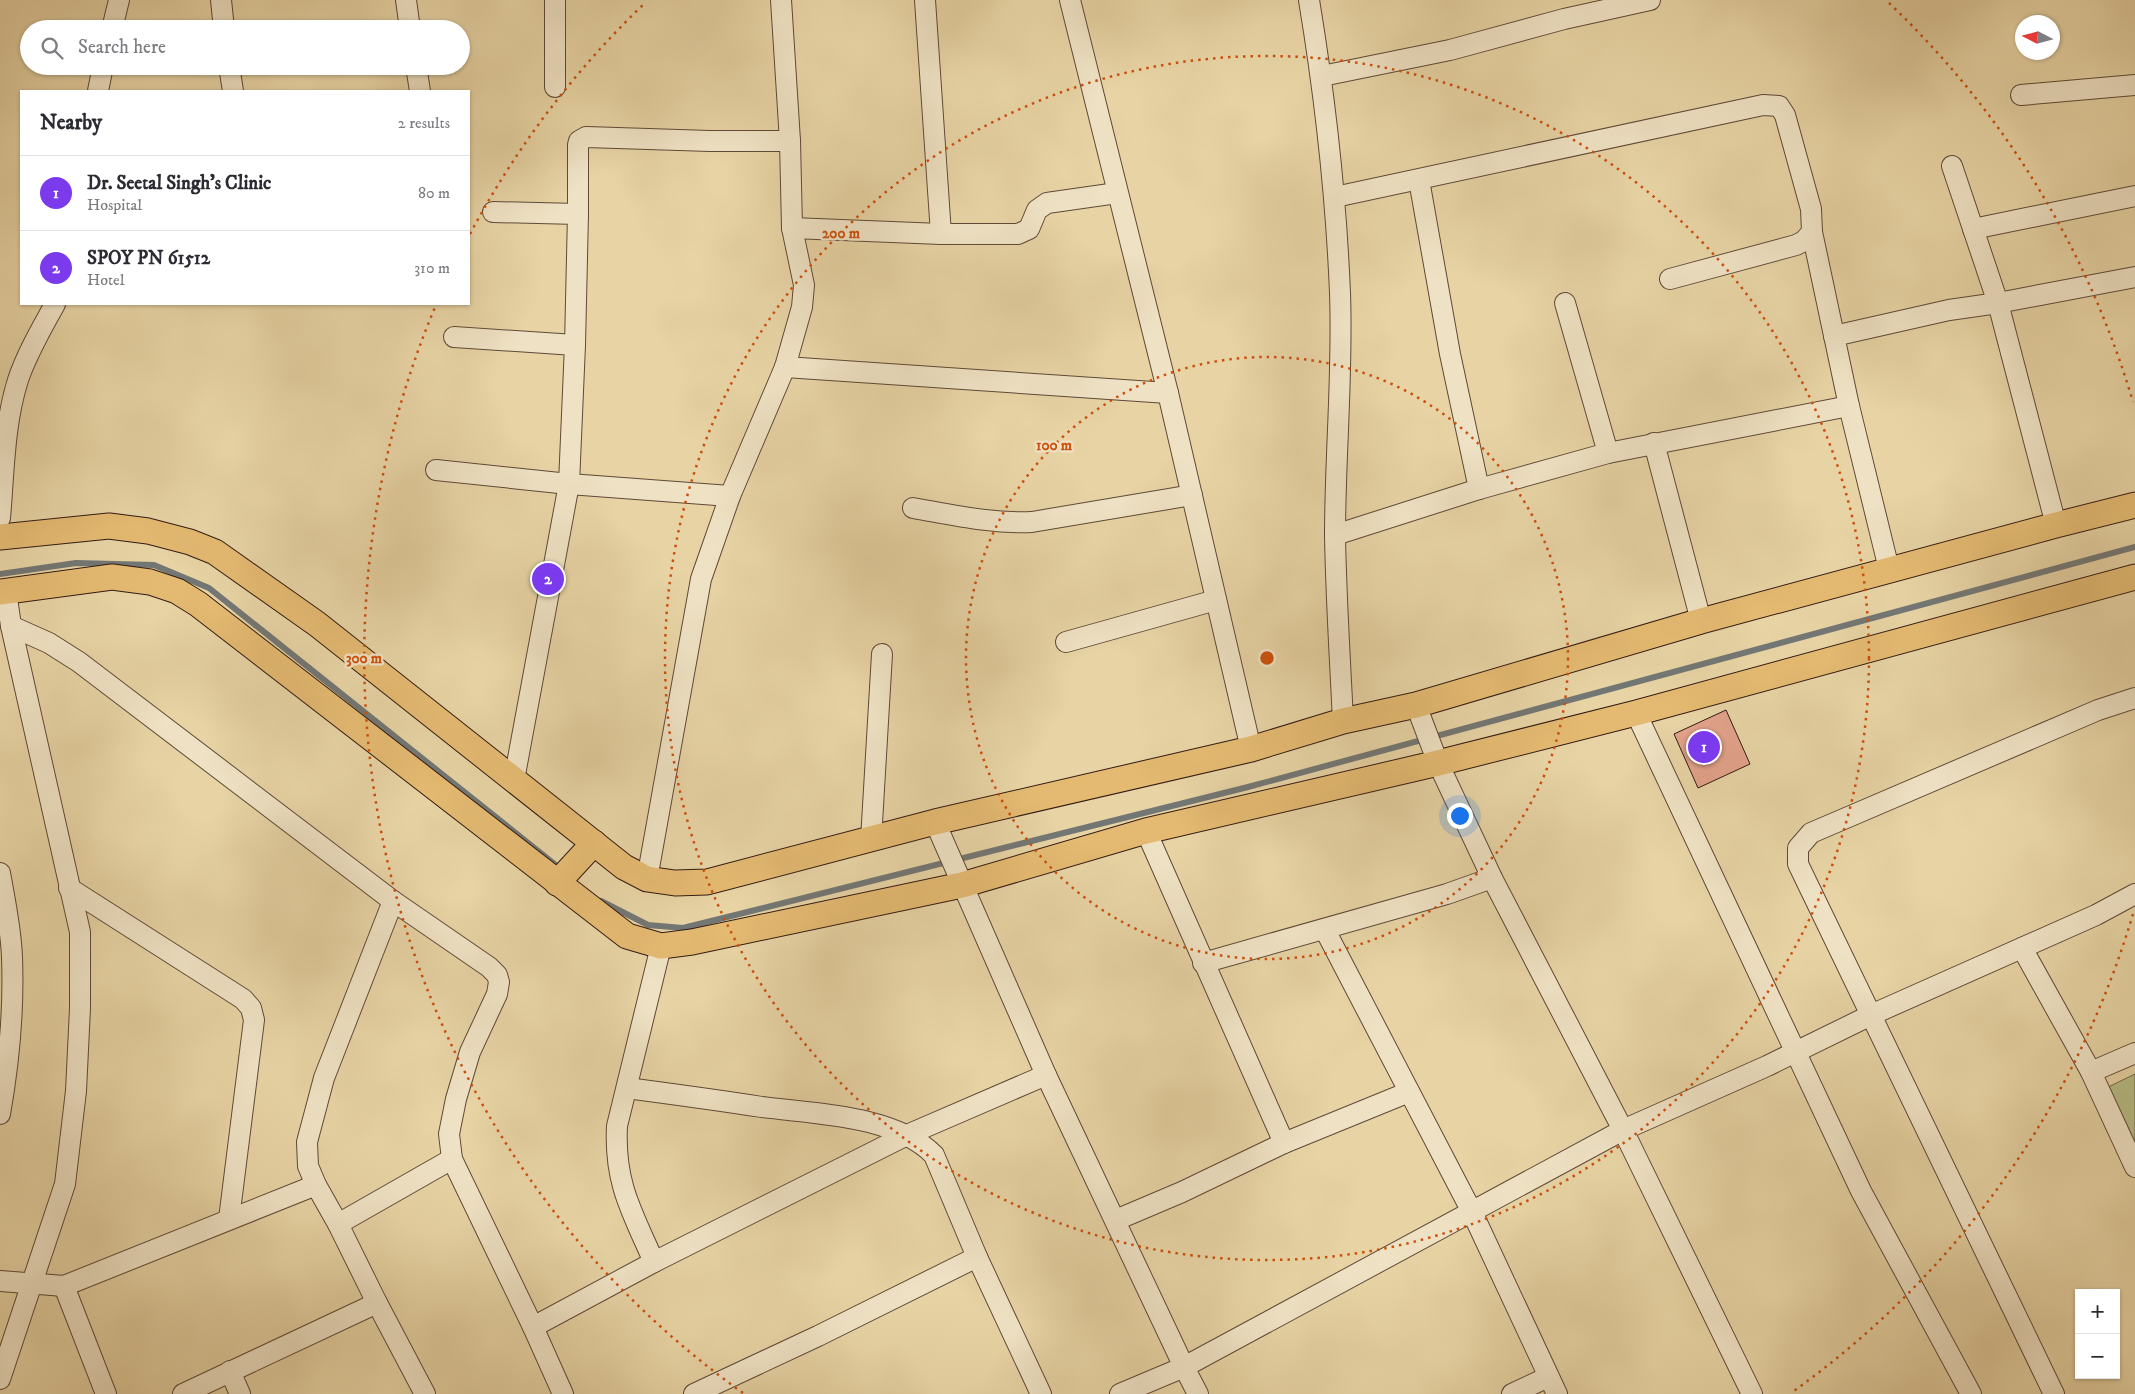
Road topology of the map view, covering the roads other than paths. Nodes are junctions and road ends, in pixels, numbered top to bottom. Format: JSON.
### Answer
{"nodes":[{"id":1,"x":119,"y":0,"type":"edge"},
{"id":2,"x":221,"y":0,"type":"edge"},
{"id":3,"x":406,"y":0,"type":"edge"},
{"id":4,"x":555,"y":0,"type":"edge"},
{"id":5,"x":781,"y":0,"type":"edge"},
{"id":6,"x":925,"y":0,"type":"edge"},
{"id":7,"x":1070,"y":0,"type":"edge"},
{"id":8,"x":1309,"y":0,"type":"edge"},
{"id":9,"x":1650,"y":0,"type":"edge"},
{"id":10,"x":114,"y":20,"type":"edge"},
{"id":11,"x":223,"y":20,"type":"edge"},
{"id":12,"x":409,"y":20,"type":"edge"},
{"id":13,"x":102,"y":75,"type":"edge"},
{"id":14,"x":230,"y":75,"type":"edge"},
{"id":15,"x":417,"y":75,"type":"edge"},
{"id":16,"x":1322,"y":76,"type":"junction"},
{"id":17,"x":554,"y":86,"type":"dead end"},
{"id":18,"x":2135,"y":86,"type":"edge"},
{"id":19,"x":98,"y":90,"type":"edge"},
{"id":20,"x":233,"y":90,"type":"edge"},
{"id":21,"x":420,"y":90,"type":"edge"},
{"id":22,"x":2021,"y":95,"type":"dead end"},
{"id":23,"x":790,"y":141,"type":"junction"},
{"id":24,"x":1952,"y":166,"type":"dead end"},
{"id":25,"x":1419,"y":180,"type":"junction"},
{"id":26,"x":1117,"y":193,"type":"junction"},
{"id":27,"x":2135,"y":196,"type":"edge"},
{"id":28,"x":1334,"y":197,"type":"junction"},
{"id":29,"x":493,"y":212,"type":"dead end"},
{"id":30,"x":578,"y":214,"type":"junction"},
{"id":31,"x":792,"y":228,"type":"junction"},
{"id":32,"x":1973,"y":229,"type":"junction"},
{"id":33,"x":1812,"y":232,"type":"junction"},
{"id":34,"x":941,"y":234,"type":"junction"},
{"id":35,"x":2135,"y":277,"type":"edge"},
{"id":36,"x":1670,"y":279,"type":"dead end"},
{"id":37,"x":1565,"y":303,"type":"dead end"},
{"id":38,"x":1998,"y":303,"type":"junction"},
{"id":39,"x":54,"y":305,"type":"edge"},
{"id":40,"x":1834,"y":336,"type":"junction"},
{"id":41,"x":454,"y":337,"type":"dead end"},
{"id":42,"x":575,"y":345,"type":"junction"},
{"id":43,"x":785,"y":367,"type":"junction"},
{"id":44,"x":1168,"y":393,"type":"junction"},
{"id":45,"x":1850,"y":406,"type":"junction"},
{"id":46,"x":1654,"y":443,"type":"junction"},
{"id":47,"x":1608,"y":453,"type":"junction"},
{"id":48,"x":436,"y":470,"type":"dead end"},
{"id":49,"x":569,"y":484,"type":"junction"},
{"id":50,"x":1478,"y":489,"type":"junction"},
{"id":51,"x":1192,"y":495,"type":"junction"},
{"id":52,"x":730,"y":496,"type":"junction"},
{"id":53,"x":2135,"y":505,"type":"edge"},
{"id":54,"x":913,"y":508,"type":"dead end"},
{"id":55,"x":0,"y":518,"type":"edge"},
{"id":56,"x":2056,"y":525,"type":"junction"},
{"id":57,"x":1335,"y":535,"type":"junction"},
{"id":58,"x":0,"y":537,"type":"edge"},
{"id":59,"x":1889,"y":569,"type":"junction"},
{"id":60,"x":2135,"y":577,"type":"edge"},
{"id":61,"x":3,"y":591,"type":"edge"},
{"id":62,"x":1216,"y":600,"type":"junction"},
{"id":63,"x":1701,"y":621,"type":"junction"},
{"id":64,"x":11,"y":626,"type":"junction"},
{"id":65,"x":1066,"y":642,"type":"dead end"},
{"id":66,"x":882,"y":654,"type":"dead end"},
{"id":67,"x":2135,"y":698,"type":"edge"},
{"id":68,"x":1420,"y":713,"type":"junction"},
{"id":69,"x":1636,"y":713,"type":"junction"},
{"id":70,"x":1343,"y":721,"type":"junction"},
{"id":71,"x":1251,"y":749,"type":"junction"},
{"id":72,"x":1436,"y":758,"type":"junction"},
{"id":73,"x":514,"y":780,"type":"junction"},
{"id":74,"x":939,"y":829,"type":"junction"},
{"id":75,"x":1146,"y":831,"type":"junction"},
{"id":76,"x":871,"y":840,"type":"junction"},
{"id":77,"x":589,"y":849,"type":"junction"},
{"id":78,"x":0,"y":873,"type":"edge"},
{"id":79,"x":958,"y":875,"type":"junction"},
{"id":80,"x":1492,"y":878,"type":"junction"},
{"id":81,"x":648,"y":879,"type":"junction"},
{"id":82,"x":560,"y":880,"type":"junction"},
{"id":83,"x":69,"y":888,"type":"junction"},
{"id":84,"x":2135,"y":894,"type":"edge"},
{"id":85,"x":393,"y":901,"type":"junction"},
{"id":86,"x":1325,"y":930,"type":"junction"},
{"id":87,"x":5,"y":937,"type":"edge"},
{"id":88,"x":661,"y":946,"type":"junction"},
{"id":89,"x":2022,"y":948,"type":"junction"},
{"id":90,"x":1203,"y":963,"type":"junction"},
{"id":91,"x":1871,"y":1015,"type":"junction"},
{"id":92,"x":1796,"y":1052,"type":"junction"},
{"id":93,"x":2135,"y":1053,"type":"edge"},
{"id":94,"x":2091,"y":1072,"type":"junction"},
{"id":95,"x":1046,"y":1075,"type":"junction"},
{"id":96,"x":3,"y":1078,"type":"edge"},
{"id":97,"x":626,"y":1088,"type":"junction"},
{"id":98,"x":1409,"y":1092,"type":"junction"},
{"id":99,"x":0,"y":1114,"type":"edge"},
{"id":100,"x":1623,"y":1130,"type":"junction"},
{"id":101,"x":907,"y":1135,"type":"junction"},
{"id":102,"x":1284,"y":1144,"type":"junction"},
{"id":103,"x":452,"y":1159,"type":"junction"},
{"id":104,"x":2135,"y":1167,"type":"edge"},
{"id":105,"x":316,"y":1185,"type":"junction"},
{"id":106,"x":1472,"y":1212,"type":"junction"},
{"id":107,"x":229,"y":1220,"type":"junction"},
{"id":108,"x":1116,"y":1220,"type":"junction"},
{"id":109,"x":338,"y":1224,"type":"junction"},
{"id":110,"x":977,"y":1257,"type":"junction"},
{"id":111,"x":654,"y":1262,"type":"junction"},
{"id":112,"x":17,"y":1282,"type":"edge"},
{"id":113,"x":64,"y":1286,"type":"junction"},
{"id":114,"x":377,"y":1303,"type":"junction"},
{"id":115,"x":533,"y":1327,"type":"junction"},
{"id":116,"x":1184,"y":1367,"type":"junction"},
{"id":117,"x":230,"y":1371,"type":"junction"},
{"id":118,"x":0,"y":1379,"type":"edge"},
{"id":119,"x":1553,"y":1385,"type":"edge"},
{"id":120,"x":106,"y":1394,"type":"edge"},
{"id":121,"x":183,"y":1394,"type":"edge"},
{"id":122,"x":240,"y":1394,"type":"edge"},
{"id":123,"x":425,"y":1394,"type":"edge"},
{"id":124,"x":563,"y":1394,"type":"edge"},
{"id":125,"x":694,"y":1394,"type":"edge"},
{"id":126,"x":1041,"y":1394,"type":"edge"},
{"id":127,"x":1120,"y":1394,"type":"edge"},
{"id":128,"x":1198,"y":1394,"type":"edge"},
{"id":129,"x":1512,"y":1394,"type":"edge"},
{"id":130,"x":1752,"y":1394,"type":"edge"},
{"id":131,"x":1971,"y":1394,"type":"edge"},
{"id":132,"x":2054,"y":1394,"type":"edge"}],
"edges":[{"from":1,"to":10,"type":"street"},
{"from":2,"to":11,"type":"street"},
{"from":3,"to":12,"type":"street"},
{"from":4,"to":17,"type":"street"},
{"from":5,"to":23,"type":"street"},
{"from":6,"to":34,"type":"street"},
{"from":7,"to":26,"type":"street"},
{"from":8,"to":16,"type":"street"},
{"from":9,"to":16,"type":"street"},
{"from":13,"to":19,"type":"street"},
{"from":14,"to":20,"type":"street"},
{"from":15,"to":21,"type":"street"},
{"from":16,"to":28,"type":"street"},
{"from":18,"to":22,"type":"street"},
{"from":23,"to":30,"type":"street"},
{"from":23,"to":31,"type":"street"},
{"from":24,"to":32,"type":"street"},
{"from":25,"to":28,"type":"street"},
{"from":25,"to":33,"type":"street"},
{"from":25,"to":50,"type":"street"},
{"from":26,"to":34,"type":"street"},
{"from":26,"to":44,"type":"street"},
{"from":27,"to":32,"type":"street"},
{"from":28,"to":57,"type":"street"},
{"from":29,"to":30,"type":"street"},
{"from":30,"to":42,"type":"street"},
{"from":31,"to":34,"type":"street"},
{"from":31,"to":43,"type":"street"},
{"from":32,"to":38,"type":"street"},
{"from":33,"to":36,"type":"street"},
{"from":33,"to":40,"type":"street"},
{"from":35,"to":38,"type":"street"},
{"from":37,"to":47,"type":"street"},
{"from":38,"to":40,"type":"street"},
{"from":38,"to":56,"type":"street"},
{"from":39,"to":55,"type":"street"},
{"from":40,"to":45,"type":"street"},
{"from":41,"to":42,"type":"street"},
{"from":42,"to":49,"type":"street"},
{"from":43,"to":44,"type":"street"},
{"from":43,"to":52,"type":"street"},
{"from":44,"to":51,"type":"street"},
{"from":45,"to":46,"type":"street"},
{"from":45,"to":59,"type":"street"},
{"from":46,"to":47,"type":"street"},
{"from":46,"to":63,"type":"street"},
{"from":47,"to":50,"type":"street"},
{"from":48,"to":49,"type":"street"},
{"from":49,"to":52,"type":"street"},
{"from":49,"to":73,"type":"street"},
{"from":50,"to":57,"type":"street"},
{"from":51,"to":54,"type":"street"},
{"from":51,"to":62,"type":"street"},
{"from":52,"to":81,"type":"street"},
{"from":53,"to":56,"type":"main road"},
{"from":56,"to":59,"type":"main road"},
{"from":57,"to":70,"type":"street"},
{"from":58,"to":73,"type":"main road"},
{"from":59,"to":63,"type":"main road"},
{"from":60,"to":69,"type":"main road"},
{"from":61,"to":64,"type":"street"},
{"from":61,"to":82,"type":"main road"},
{"from":62,"to":65,"type":"street"},
{"from":62,"to":71,"type":"street"},
{"from":63,"to":68,"type":"main road"},
{"from":64,"to":83,"type":"street"},
{"from":64,"to":85,"type":"street"},
{"from":66,"to":76,"type":"street"},
{"from":67,"to":91,"type":"street"},
{"from":68,"to":70,"type":"main road"},
{"from":68,"to":72,"type":"street"},
{"from":69,"to":72,"type":"main road"},
{"from":69,"to":92,"type":"street"},
{"from":70,"to":71,"type":"main road"},
{"from":71,"to":74,"type":"main road"},
{"from":72,"to":75,"type":"main road"},
{"from":72,"to":80,"type":"street"},
{"from":73,"to":77,"type":"main road"},
{"from":74,"to":76,"type":"main road"},
{"from":74,"to":79,"type":"street"},
{"from":75,"to":79,"type":"main road"},
{"from":75,"to":90,"type":"street"},
{"from":76,"to":81,"type":"main road"},
{"from":77,"to":81,"type":"main road"},
{"from":77,"to":82,"type":"main road"},
{"from":78,"to":87,"type":"street"},
{"from":79,"to":88,"type":"main road"},
{"from":79,"to":95,"type":"street"},
{"from":80,"to":86,"type":"street"},
{"from":80,"to":100,"type":"street"},
{"from":82,"to":88,"type":"main road"},
{"from":83,"to":107,"type":"street"},
{"from":83,"to":112,"type":"street"},
{"from":84,"to":89,"type":"street"},
{"from":85,"to":103,"type":"street"},
{"from":85,"to":105,"type":"street"},
{"from":86,"to":90,"type":"street"},
{"from":86,"to":98,"type":"street"},
{"from":87,"to":96,"type":"street"},
{"from":88,"to":97,"type":"street"},
{"from":89,"to":91,"type":"street"},
{"from":89,"to":94,"type":"street"},
{"from":90,"to":102,"type":"street"},
{"from":91,"to":92,"type":"street"},
{"from":91,"to":132,"type":"street"},
{"from":92,"to":100,"type":"street"},
{"from":92,"to":131,"type":"street"},
{"from":93,"to":94,"type":"street"},
{"from":94,"to":104,"type":"street"},
{"from":95,"to":101,"type":"street"},
{"from":95,"to":108,"type":"street"},
{"from":96,"to":99,"type":"street"},
{"from":97,"to":101,"type":"street"},
{"from":97,"to":111,"type":"street"},
{"from":98,"to":102,"type":"street"},
{"from":98,"to":106,"type":"street"},
{"from":100,"to":106,"type":"street"},
{"from":100,"to":130,"type":"street"},
{"from":101,"to":110,"type":"street"},
{"from":101,"to":111,"type":"street"},
{"from":102,"to":108,"type":"street"},
{"from":103,"to":109,"type":"street"},
{"from":103,"to":115,"type":"street"},
{"from":105,"to":107,"type":"street"},
{"from":105,"to":109,"type":"street"},
{"from":106,"to":116,"type":"street"},
{"from":106,"to":119,"type":"street"},
{"from":107,"to":113,"type":"street"},
{"from":108,"to":116,"type":"street"},
{"from":109,"to":114,"type":"street"},
{"from":110,"to":125,"type":"street"},
{"from":110,"to":126,"type":"street"},
{"from":111,"to":115,"type":"street"},
{"from":112,"to":113,"type":"street"},
{"from":112,"to":118,"type":"street"},
{"from":113,"to":120,"type":"street"},
{"from":114,"to":117,"type":"street"},
{"from":114,"to":123,"type":"street"},
{"from":115,"to":124,"type":"street"},
{"from":116,"to":127,"type":"street"},
{"from":116,"to":128,"type":"street"},
{"from":117,"to":121,"type":"street"},
{"from":117,"to":122,"type":"street"},
{"from":119,"to":129,"type":"street"}]}
